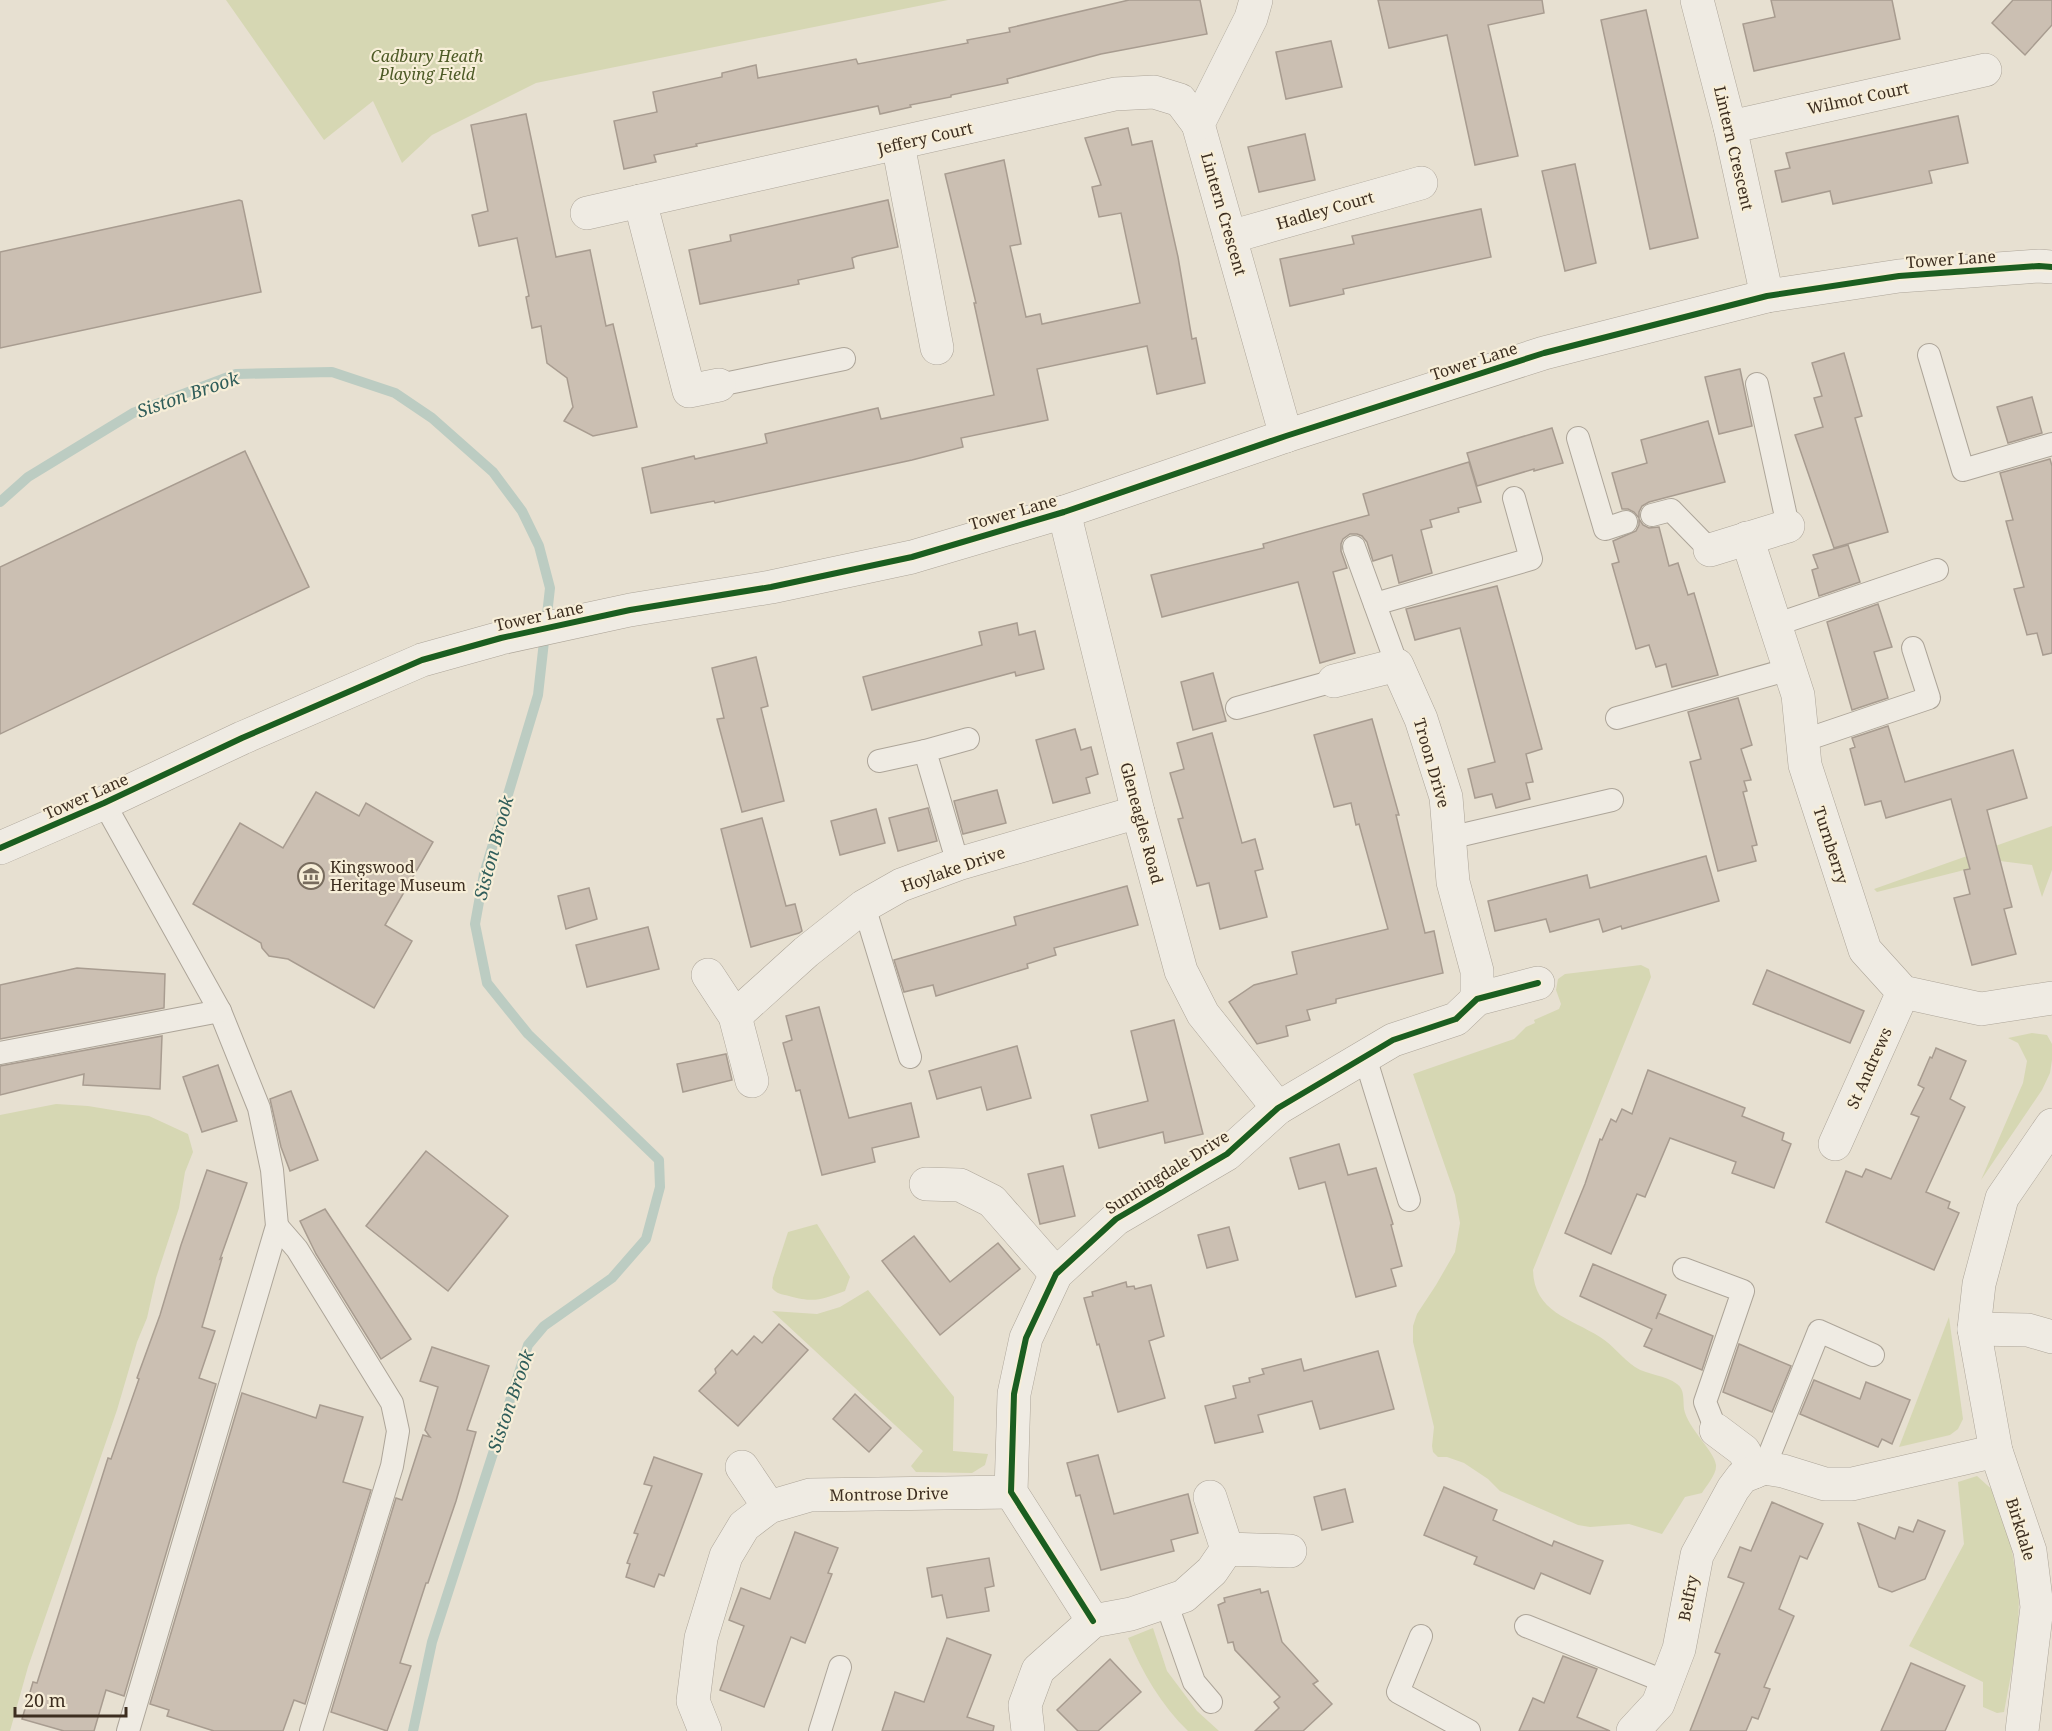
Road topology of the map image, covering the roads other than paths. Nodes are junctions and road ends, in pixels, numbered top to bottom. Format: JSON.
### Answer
{"nodes":[{"id":1,"x":1257,"y":0,"type":"edge"},
{"id":2,"x":1697,"y":0,"type":"edge"},
{"id":3,"x":1985,"y":70,"type":"dead end"},
{"id":4,"x":1198,"y":124,"type":"junction"},
{"id":5,"x":1730,"y":126,"type":"junction"},
{"id":6,"x":898,"y":144,"type":"junction"},
{"id":7,"x":1420,"y":183,"type":"dead end"},
{"id":8,"x":640,"y":201,"type":"junction"},
{"id":9,"x":587,"y":213,"type":"dead end"},
{"id":10,"x":1230,"y":237,"type":"junction"},
{"id":11,"x":2052,"y":267,"type":"edge"},
{"id":12,"x":1767,"y":296,"type":"junction"},
{"id":13,"x":937,"y":348,"type":"dead end"},
{"id":14,"x":1929,"y":355,"type":"dead end"},
{"id":15,"x":844,"y":359,"type":"dead end"},
{"id":16,"x":719,"y":384,"type":"joint"},
{"id":17,"x":1757,"y":384,"type":"dead end"},
{"id":18,"x":1286,"y":436,"type":"junction"},
{"id":19,"x":1578,"y":438,"type":"dead end"},
{"id":20,"x":2052,"y":444,"type":"edge"},
{"id":21,"x":1514,"y":498,"type":"dead end"},
{"id":22,"x":1064,"y":512,"type":"junction"},
{"id":23,"x":1652,"y":515,"type":"dead end"},
{"id":24,"x":1626,"y":522,"type":"dead end"},
{"id":25,"x":1788,"y":526,"type":"joint"},
{"id":26,"x":1747,"y":538,"type":"junction"},
{"id":27,"x":1354,"y":547,"type":"dead end"},
{"id":28,"x":1710,"y":550,"type":"joint"},
{"id":29,"x":1937,"y":570,"type":"dead end"},
{"id":30,"x":1375,"y":604,"type":"junction"},
{"id":31,"x":1775,"y":625,"type":"junction"},
{"id":32,"x":1913,"y":648,"type":"dead end"},
{"id":33,"x":1396,"y":665,"type":"junction"},
{"id":34,"x":1790,"y":669,"type":"junction"},
{"id":35,"x":1334,"y":681,"type":"joint"},
{"id":36,"x":1237,"y":708,"type":"dead end"},
{"id":37,"x":1617,"y":718,"type":"dead end"},
{"id":38,"x":968,"y":740,"type":"dead end"},
{"id":39,"x":1802,"y":741,"type":"junction"},
{"id":40,"x":925,"y":751,"type":"junction"},
{"id":41,"x":879,"y":761,"type":"dead end"},
{"id":42,"x":1612,"y":800,"type":"dead end"},
{"id":43,"x":104,"y":803,"type":"junction"},
{"id":44,"x":1138,"y":812,"type":"junction"},
{"id":45,"x":1449,"y":838,"type":"junction"},
{"id":46,"x":0,"y":848,"type":"edge"},
{"id":47,"x":958,"y":864,"type":"junction"},
{"id":48,"x":864,"y":906,"type":"junction"},
{"id":49,"x":708,"y":975,"type":"dead end"},
{"id":50,"x":1538,"y":983,"type":"dead end"},
{"id":51,"x":1903,"y":992,"type":"junction"},
{"id":52,"x":2052,"y":998,"type":"edge"},
{"id":53,"x":1477,"y":999,"type":"junction"},
{"id":54,"x":220,"y":1011,"type":"junction"},
{"id":55,"x":735,"y":1016,"type":"junction"},
{"id":56,"x":0,"y":1053,"type":"edge"},
{"id":57,"x":910,"y":1057,"type":"dead end"},
{"id":58,"x":1365,"y":1057,"type":"junction"},
{"id":59,"x":752,"y":1081,"type":"dead end"},
{"id":60,"x":1278,"y":1108,"type":"junction"},
{"id":61,"x":2052,"y":1125,"type":"edge"},
{"id":62,"x":1835,"y":1144,"type":"dead end"},
{"id":63,"x":926,"y":1184,"type":"dead end"},
{"id":64,"x":1409,"y":1200,"type":"dead end"},
{"id":65,"x":277,"y":1226,"type":"junction"},
{"id":66,"x":1684,"y":1269,"type":"dead end"},
{"id":67,"x":1056,"y":1274,"type":"junction"},
{"id":68,"x":1974,"y":1329,"type":"junction"},
{"id":69,"x":2052,"y":1337,"type":"edge"},
{"id":70,"x":1873,"y":1355,"type":"dead end"},
{"id":71,"x":1716,"y":1430,"type":"joint"},
{"id":72,"x":1996,"y":1451,"type":"junction"},
{"id":73,"x":742,"y":1467,"type":"dead end"},
{"id":74,"x":1759,"y":1470,"type":"junction"},
{"id":75,"x":1011,"y":1492,"type":"junction"},
{"id":76,"x":1210,"y":1497,"type":"dead end"},
{"id":77,"x":769,"y":1507,"type":"junction"},
{"id":78,"x":1227,"y":1549,"type":"junction"},
{"id":79,"x":1290,"y":1551,"type":"dead end"},
{"id":80,"x":1166,"y":1602,"type":"junction"},
{"id":81,"x":1093,"y":1621,"type":"junction"},
{"id":82,"x":1526,"y":1626,"type":"dead end"},
{"id":83,"x":1421,"y":1636,"type":"dead end"},
{"id":84,"x":840,"y":1667,"type":"dead end"},
{"id":85,"x":1666,"y":1682,"type":"junction"},
{"id":86,"x":1211,"y":1702,"type":"dead end"},
{"id":87,"x":128,"y":1731,"type":"edge"},
{"id":88,"x":311,"y":1731,"type":"edge"},
{"id":89,"x":705,"y":1731,"type":"edge"},
{"id":90,"x":820,"y":1731,"type":"edge"},
{"id":91,"x":1028,"y":1731,"type":"edge"},
{"id":92,"x":1469,"y":1731,"type":"edge"},
{"id":93,"x":1633,"y":1731,"type":"edge"},
{"id":94,"x":2022,"y":1731,"type":"edge"}],
"edges":[{"from":1,"to":4,"type":"street"},
{"from":2,"to":5,"type":"street","name":"Lintern Crescent"},
{"from":3,"to":5,"type":"street","name":"Wilmot Court"},
{"from":4,"to":6,"type":"street","name":"Jeffery Court"},
{"from":4,"to":10,"type":"street","name":"Lintern Crescent"},
{"from":5,"to":12,"type":"street","name":"Lintern Crescent"},
{"from":6,"to":8,"type":"street","name":"Jeffery Court"},
{"from":6,"to":13,"type":"street"},
{"from":7,"to":10,"type":"street","name":"Hadley Court"},
{"from":8,"to":9,"type":"street","name":"Jeffery Court"},
{"from":8,"to":16,"type":"street"},
{"from":10,"to":18,"type":"street","name":"Lintern Crescent"},
{"from":11,"to":12,"type":"street","name":"Tower Lane"},
{"from":12,"to":18,"type":"street","name":"Tower Lane"},
{"from":14,"to":20,"type":"lane"},
{"from":15,"to":16,"type":"lane"},
{"from":17,"to":25,"type":"lane"},
{"from":18,"to":22,"type":"street","name":"Tower Lane"},
{"from":19,"to":24,"type":"lane"},
{"from":21,"to":30,"type":"lane"},
{"from":22,"to":43,"type":"street","name":"Tower Lane"},
{"from":22,"to":44,"type":"street","name":"Gleneagles Road"},
{"from":23,"to":28,"type":"lane"},
{"from":25,"to":26,"type":"street"},
{"from":26,"to":28,"type":"street"},
{"from":26,"to":31,"type":"street","name":"Turnberry"},
{"from":27,"to":30,"type":"lane"},
{"from":29,"to":31,"type":"lane"},
{"from":30,"to":33,"type":"lane"},
{"from":31,"to":34,"type":"street","name":"Turnberry"},
{"from":32,"to":39,"type":"lane"},
{"from":33,"to":35,"type":"street"},
{"from":33,"to":45,"type":"street","name":"Troon Drive"},
{"from":34,"to":37,"type":"lane"},
{"from":34,"to":39,"type":"street","name":"Turnberry"},
{"from":35,"to":36,"type":"lane"},
{"from":38,"to":40,"type":"lane"},
{"from":39,"to":51,"type":"street","name":"Turnberry"},
{"from":40,"to":41,"type":"lane"},
{"from":40,"to":47,"type":"lane"},
{"from":42,"to":45,"type":"lane"},
{"from":43,"to":46,"type":"street","name":"Tower Lane"},
{"from":43,"to":54,"type":"lane"},
{"from":44,"to":47,"type":"street","name":"Hoylake Drive"},
{"from":44,"to":60,"type":"street","name":"Gleneagles Road"},
{"from":45,"to":53,"type":"street","name":"Troon Drive"},
{"from":47,"to":48,"type":"street","name":"Hoylake Drive"},
{"from":48,"to":55,"type":"street","name":"Hoylake Drive"},
{"from":48,"to":57,"type":"lane"},
{"from":49,"to":55,"type":"street"},
{"from":50,"to":53,"type":"street","name":"Sunningdale Drive"},
{"from":51,"to":52,"type":"street"},
{"from":51,"to":62,"type":"street","name":"St Andrews"},
{"from":53,"to":58,"type":"street","name":"Sunningdale Drive"},
{"from":54,"to":56,"type":"lane"},
{"from":54,"to":65,"type":"lane"},
{"from":55,"to":59,"type":"street"},
{"from":58,"to":60,"type":"street","name":"Sunningdale Drive"},
{"from":58,"to":64,"type":"lane"},
{"from":60,"to":67,"type":"street","name":"Sunningdale Drive"},
{"from":61,"to":68,"type":"street","name":"Birkdale"},
{"from":63,"to":67,"type":"street"},
{"from":65,"to":87,"type":"lane"},
{"from":65,"to":88,"type":"lane"},
{"from":66,"to":71,"type":"lane"},
{"from":67,"to":75,"type":"street","name":"Sunningdale Drive"},
{"from":68,"to":69,"type":"street"},
{"from":68,"to":72,"type":"street","name":"Birkdale"},
{"from":70,"to":74,"type":"lane"},
{"from":71,"to":74,"type":"street"},
{"from":72,"to":74,"type":"street"},
{"from":72,"to":94,"type":"street","name":"Birkdale"},
{"from":73,"to":77,"type":"street"},
{"from":74,"to":85,"type":"street","name":"Belfry"},
{"from":75,"to":77,"type":"street","name":"Montrose Drive"},
{"from":75,"to":81,"type":"street"},
{"from":76,"to":78,"type":"street"},
{"from":77,"to":89,"type":"street","name":"Montrose Drive"},
{"from":78,"to":79,"type":"street"},
{"from":78,"to":80,"type":"street"},
{"from":80,"to":81,"type":"street"},
{"from":80,"to":86,"type":"lane"},
{"from":81,"to":91,"type":"street"},
{"from":82,"to":85,"type":"lane"},
{"from":83,"to":92,"type":"lane"},
{"from":84,"to":90,"type":"lane"},
{"from":85,"to":93,"type":"street","name":"Belfry"}]}
